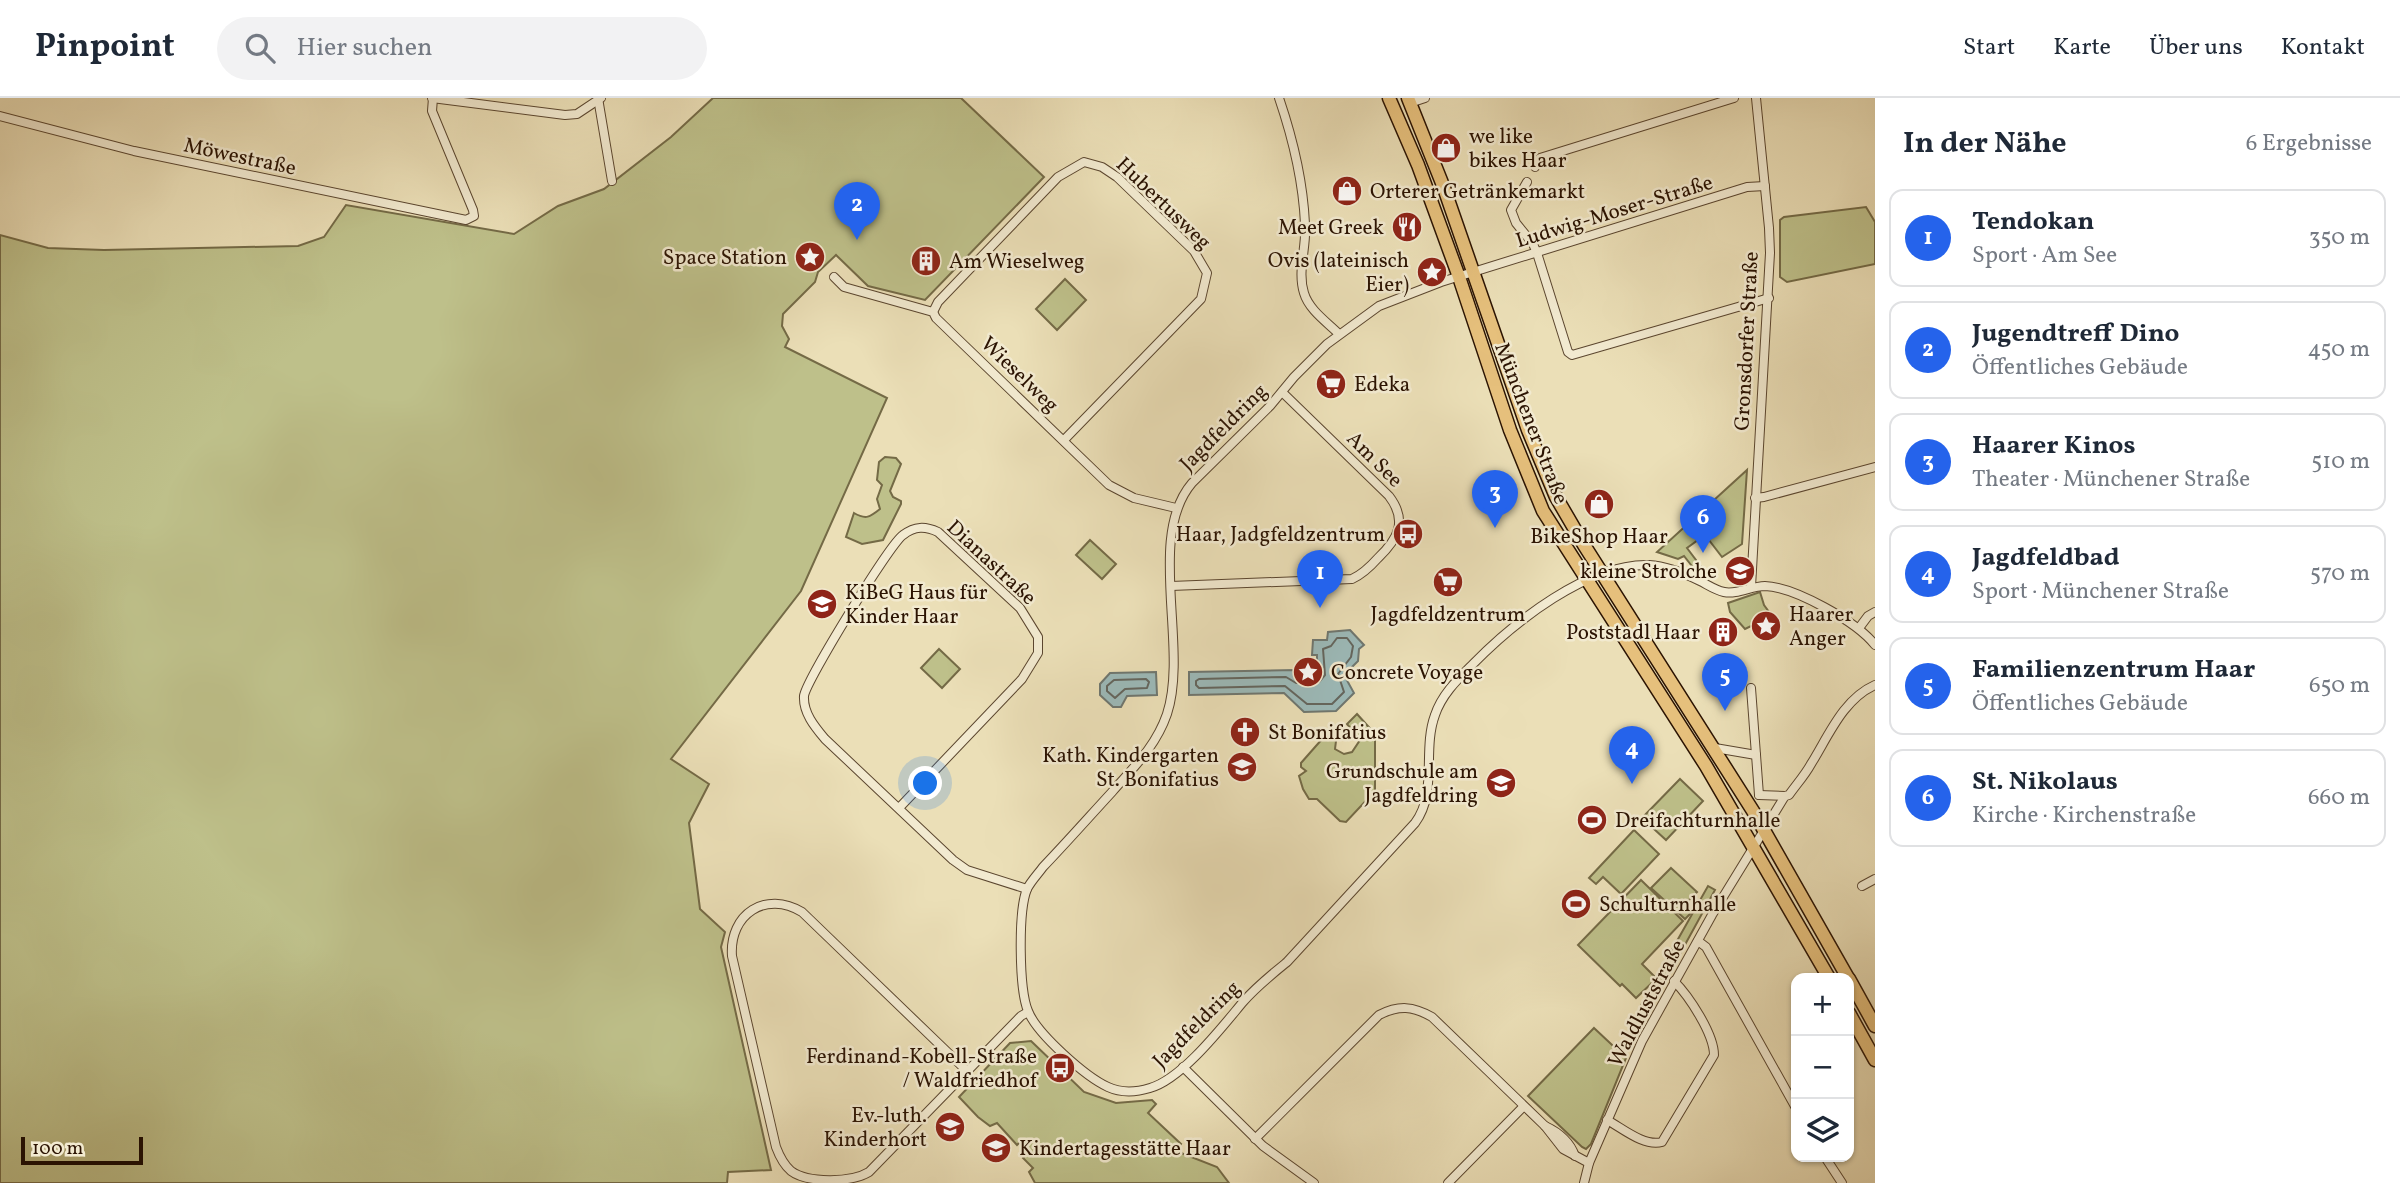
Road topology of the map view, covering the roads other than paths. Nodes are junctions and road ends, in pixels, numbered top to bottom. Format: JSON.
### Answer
{"nodes":[{"id":1,"x":433,"y":98,"type":"edge"},
{"id":2,"x":1279,"y":98,"type":"edge"},
{"id":3,"x":1390,"y":98,"type":"edge"},
{"id":4,"x":1425,"y":98,"type":"edge"},
{"id":5,"x":1734,"y":98,"type":"edge"},
{"id":6,"x":1756,"y":98,"type":"edge"},
{"id":7,"x":599,"y":99,"type":"edge"},
{"id":8,"x":1409,"y":101,"type":"edge"},
{"id":9,"x":0,"y":116,"type":"edge"},
{"id":10,"x":1535,"y":167,"type":"dead end"},
{"id":11,"x":612,"y":181,"type":"dead end"},
{"id":12,"x":1527,"y":182,"type":"dead end"},
{"id":13,"x":1765,"y":186,"type":"junction"},
{"id":14,"x":1537,"y":253,"type":"junction"},
{"id":15,"x":1474,"y":272,"type":"junction"},
{"id":16,"x":834,"y":277,"type":"dead end"},
{"id":17,"x":1459,"y":277,"type":"junction"},
{"id":18,"x":1769,"y":298,"type":"junction"},
{"id":19,"x":933,"y":312,"type":"junction"},
{"id":20,"x":1339,"y":334,"type":"junction"},
{"id":21,"x":1282,"y":392,"type":"junction"},
{"id":22,"x":1064,"y":440,"type":"junction"},
{"id":23,"x":1875,"y":467,"type":"edge"},
{"id":24,"x":1755,"y":498,"type":"junction"},
{"id":25,"x":1176,"y":509,"type":"junction"},
{"id":26,"x":1603,"y":575,"type":"junction"},
{"id":27,"x":1587,"y":581,"type":"junction"},
{"id":28,"x":1171,"y":586,"type":"junction"},
{"id":29,"x":1751,"y":587,"type":"junction"},
{"id":30,"x":1875,"y":612,"type":"edge"},
{"id":31,"x":1859,"y":628,"type":"junction"},
{"id":32,"x":1875,"y":645,"type":"edge"},
{"id":33,"x":1875,"y":685,"type":"edge"},
{"id":34,"x":1751,"y":688,"type":"dead end"},
{"id":35,"x":1714,"y":748,"type":"junction"},
{"id":36,"x":1756,"y":755,"type":"junction"},
{"id":37,"x":1785,"y":796,"type":"junction"},
{"id":38,"x":1753,"y":799,"type":"junction"},
{"id":39,"x":899,"y":808,"type":"junction"},
{"id":40,"x":1763,"y":829,"type":"junction"},
{"id":41,"x":1754,"y":845,"type":"junction"},
{"id":42,"x":1875,"y":879,"type":"edge"},
{"id":43,"x":1862,"y":886,"type":"dead end"},
{"id":44,"x":1027,"y":889,"type":"junction"},
{"id":45,"x":1698,"y":941,"type":"junction"},
{"id":46,"x":1826,"y":973,"type":"edge"},
{"id":47,"x":1845,"y":973,"type":"edge"},
{"id":48,"x":1674,"y":981,"type":"junction"},
{"id":49,"x":1854,"y":989,"type":"edge"},
{"id":50,"x":1028,"y":1012,"type":"junction"},
{"id":51,"x":1854,"y":1022,"type":"edge"},
{"id":52,"x":1875,"y":1026,"type":"edge"},
{"id":53,"x":1875,"y":1060,"type":"edge"},
{"id":54,"x":1183,"y":1067,"type":"junction"},
{"id":55,"x":967,"y":1071,"type":"junction"},
{"id":56,"x":1791,"y":1099,"type":"edge"},
{"id":57,"x":1523,"y":1107,"type":"junction"},
{"id":58,"x":1607,"y":1120,"type":"junction"},
{"id":59,"x":1255,"y":1139,"type":"junction"},
{"id":60,"x":1828,"y":1162,"type":"edge"},
{"id":61,"x":1589,"y":1163,"type":"junction"},
{"id":62,"x":851,"y":1181,"type":"edge"},
{"id":63,"x":1314,"y":1183,"type":"edge"},
{"id":64,"x":1448,"y":1183,"type":"edge"},
{"id":65,"x":1584,"y":1183,"type":"edge"},
{"id":66,"x":1842,"y":1183,"type":"edge"}],
"edges":[{"from":1,"to":7,"type":"street"},
{"from":1,"to":9,"type":"street","name":"Möwestraße"},
{"from":2,"to":20,"type":"street"},
{"from":3,"to":17,"type":"main road","name":"Münchener Straße"},
{"from":4,"to":8,"type":"street"},
{"from":5,"to":10,"type":"street"},
{"from":6,"to":13,"type":"street","name":"Gronsdorfer Straße"},
{"from":7,"to":11,"type":"street"},
{"from":8,"to":15,"type":"main road","name":"Münchener Straße"},
{"from":12,"to":14,"type":"street"},
{"from":13,"to":14,"type":"street","name":"Ludwig-Moser-Straße"},
{"from":13,"to":18,"type":"street","name":"Gronsdorfer Straße"},
{"from":14,"to":15,"type":"street","name":"Ludwig-Moser-Straße"},
{"from":14,"to":18,"type":"street"},
{"from":15,"to":17,"type":"street","name":"Jagdfeldring"},
{"from":15,"to":26,"type":"main road","name":"Münchener Straße"},
{"from":16,"to":19,"type":"street"},
{"from":17,"to":20,"type":"street","name":"Jagdfeldring"},
{"from":17,"to":27,"type":"main road","name":"Münchener Straße"},
{"from":18,"to":24,"type":"street","name":"Gronsdorfer Straße"},
{"from":19,"to":22,"type":"street","name":"Wieselweg"},
{"from":19,"to":22,"type":"street","name":"Hubertusweg"},
{"from":20,"to":21,"type":"street","name":"Jagdfeldring"},
{"from":21,"to":25,"type":"street","name":"Jagdfeldring"},
{"from":21,"to":28,"type":"street","name":"Am See"},
{"from":22,"to":25,"type":"street","name":"Wieselweg"},
{"from":23,"to":24,"type":"street"},
{"from":24,"to":29,"type":"street","name":"Gronsdorfer Straße"},
{"from":25,"to":28,"type":"street","name":"Jagdfeldring"},
{"from":26,"to":27,"type":"street","name":"Jagdfeldring"},
{"from":26,"to":29,"type":"street","name":"Jagdfeldring"},
{"from":26,"to":35,"type":"main road","name":"Münchener Straße"},
{"from":27,"to":41,"type":"main road","name":"Münchener Straße"},
{"from":27,"to":54,"type":"street","name":"Jagdfeldring"},
{"from":28,"to":44,"type":"street","name":"Jagdfeldring"},
{"from":29,"to":31,"type":"street","name":"Jagdfeldring"},
{"from":30,"to":31,"type":"street"},
{"from":31,"to":32,"type":"street","name":"Jagdfeldring"},
{"from":33,"to":37,"type":"street","name":"Waldluststraße"},
{"from":34,"to":36,"type":"street"},
{"from":35,"to":36,"type":"street"},
{"from":35,"to":38,"type":"main road","name":"Münchener Straße"},
{"from":36,"to":38,"type":"street"},
{"from":37,"to":38,"type":"street"},
{"from":37,"to":40,"type":"street","name":"Waldluststraße"},
{"from":38,"to":40,"type":"main road","name":"Münchener Straße"},
{"from":39,"to":39,"type":"street","name":"Dianastraße"},
{"from":39,"to":44,"type":"street","name":"Dianastraße"},
{"from":40,"to":41,"type":"street","name":"Waldluststraße"},
{"from":40,"to":47,"type":"main road","name":"Münchener Straße"},
{"from":41,"to":45,"type":"street","name":"Waldluststraße"},
{"from":41,"to":46,"type":"main road","name":"Münchener Straße"},
{"from":42,"to":43,"type":"street"},
{"from":44,"to":50,"type":"street","name":"Jagdfeldring"},
{"from":45,"to":48,"type":"street","name":"Waldluststraße"},
{"from":45,"to":56,"type":"street"},
{"from":48,"to":58,"type":"street","name":"Waldluststraße"},
{"from":48,"to":58,"type":"street"},
{"from":49,"to":52,"type":"main road","name":"Münchener Straße"},
{"from":50,"to":54,"type":"street","name":"Jagdfeldring"},
{"from":50,"to":55,"type":"street"},
{"from":51,"to":53,"type":"main road"},
{"from":54,"to":59,"type":"street"},
{"from":55,"to":62,"type":"street"},
{"from":55,"to":62,"type":"street"},
{"from":57,"to":59,"type":"street"},
{"from":57,"to":61,"type":"street"},
{"from":57,"to":64,"type":"street"},
{"from":58,"to":61,"type":"street","name":"Waldluststraße"},
{"from":59,"to":63,"type":"street"},
{"from":60,"to":66,"type":"street"},
{"from":61,"to":65,"type":"street","name":"Waldluststraße"}]}
